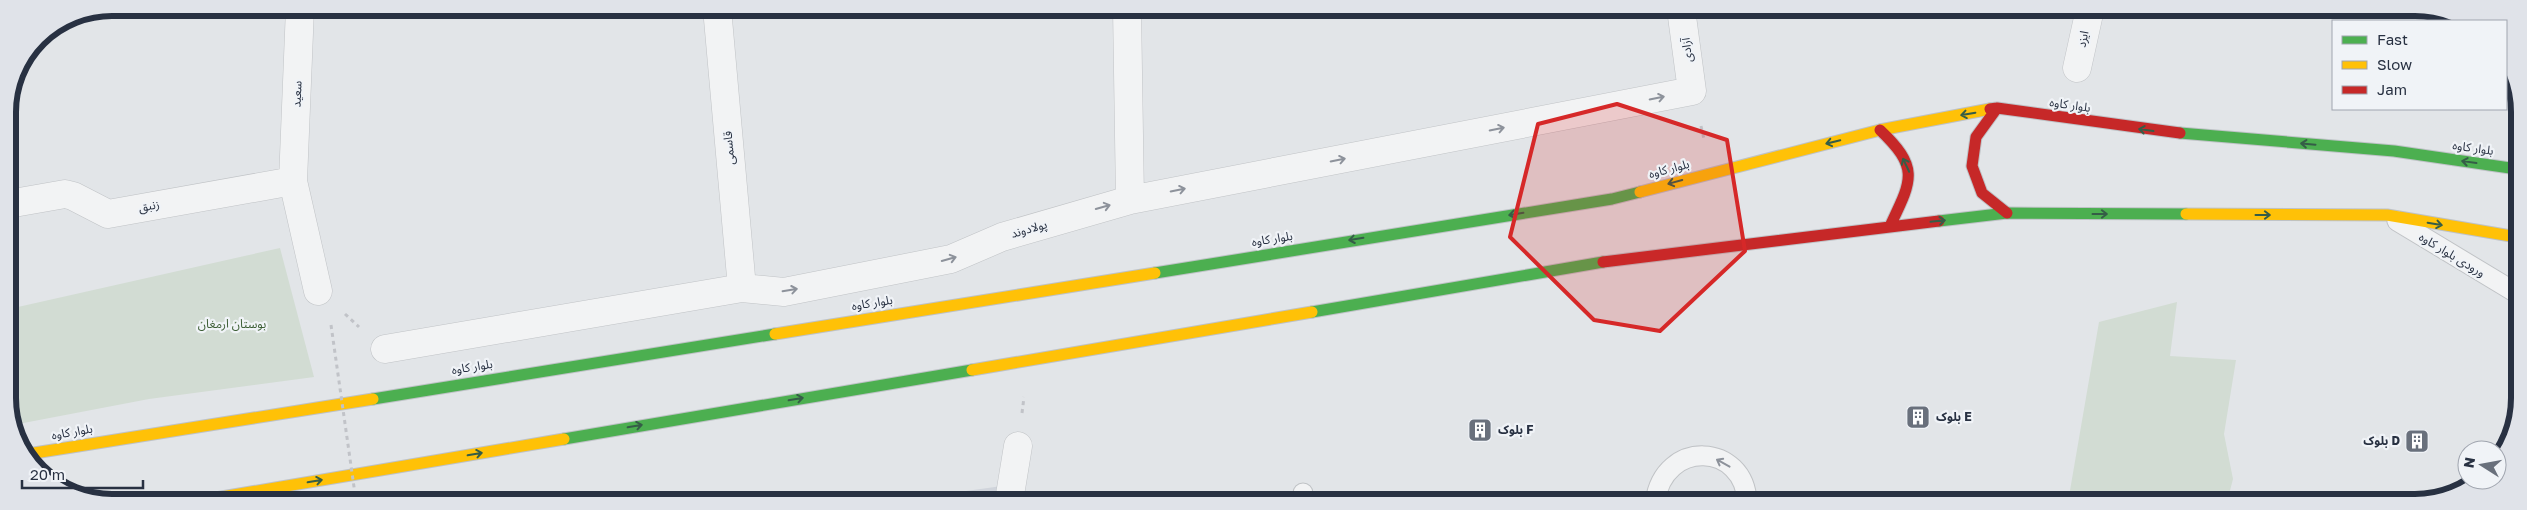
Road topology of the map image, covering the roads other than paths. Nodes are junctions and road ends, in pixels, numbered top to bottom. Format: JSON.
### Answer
{"nodes":[{"id":1,"x":300,"y":16,"type":"edge"},
{"id":2,"x":718,"y":16,"type":"edge"},
{"id":3,"x":1127,"y":16,"type":"edge"},
{"id":4,"x":1683,"y":16,"type":"edge"},
{"id":5,"x":2088,"y":16,"type":"edge"},
{"id":6,"x":2077,"y":68,"type":"dead end"},
{"id":7,"x":1692,"y":91,"type":"joint"},
{"id":8,"x":1997,"y":108,"type":"junction"},
{"id":9,"x":1880,"y":130,"type":"junction"},
{"id":10,"x":2511,"y":168,"type":"edge"},
{"id":11,"x":294,"y":181,"type":"junction"},
{"id":12,"x":1130,"y":200,"type":"junction"},
{"id":13,"x":16,"y":203,"type":"edge"},
{"id":14,"x":2007,"y":213,"type":"junction"},
{"id":15,"x":2387,"y":216,"type":"junction"},
{"id":16,"x":1890,"y":226,"type":"junction"},
{"id":17,"x":2511,"y":237,"type":"edge"},
{"id":18,"x":742,"y":288,"type":"junction"},
{"id":19,"x":318,"y":290,"type":"road end"},
{"id":20,"x":2511,"y":290,"type":"edge"},
{"id":21,"x":384,"y":349,"type":"road end"},
{"id":22,"x":1018,"y":446,"type":"road end"},
{"id":23,"x":34,"y":453,"type":"edge"},
{"id":24,"x":239,"y":494,"type":"edge"},
{"id":25,"x":1010,"y":494,"type":"edge"},
{"id":26,"x":1656,"y":494,"type":"edge"},
{"id":27,"x":1745,"y":494,"type":"edge"}],
"edges":[{"from":1,"to":11,"type":"street","name":"سعید"},
{"from":2,"to":18,"type":"street","name":"قاسمی"},
{"from":3,"to":12,"type":"street"},
{"from":4,"to":7,"type":"street","name":"آزادی"},
{"from":5,"to":6,"type":"street","name":"ایزد"},
{"from":12,"to":7,"type":"street","name":"پولادوند","one_way":true},
{"from":8,"to":9,"type":"main road","name":"بلوار کاوه","one_way":true},
{"from":10,"to":8,"type":"main road","name":"بلوار کاوه","one_way":true},
{"from":8,"to":14,"type":"main road"},
{"from":16,"to":9,"type":"main road","one_way":true},
{"from":9,"to":23,"type":"main road","name":"بلوار کاوه","one_way":true},
{"from":11,"to":13,"type":"street","name":"زنبق"},
{"from":11,"to":19,"type":"street","name":"سعید"},
{"from":18,"to":12,"type":"street","name":"پولادوند","one_way":true},
{"from":14,"to":15,"type":"main road","one_way":true},
{"from":16,"to":14,"type":"main road","one_way":true},
{"from":15,"to":17,"type":"main road","one_way":true},
{"from":15,"to":20,"type":"lane","name":"ورودی بلوار کاوه"},
{"from":24,"to":16,"type":"main road","one_way":true},
{"from":18,"to":21,"type":"street","name":"پولادوند"},
{"from":22,"to":25,"type":"street"},
{"from":27,"to":26,"type":"lane","one_way":true}]}
